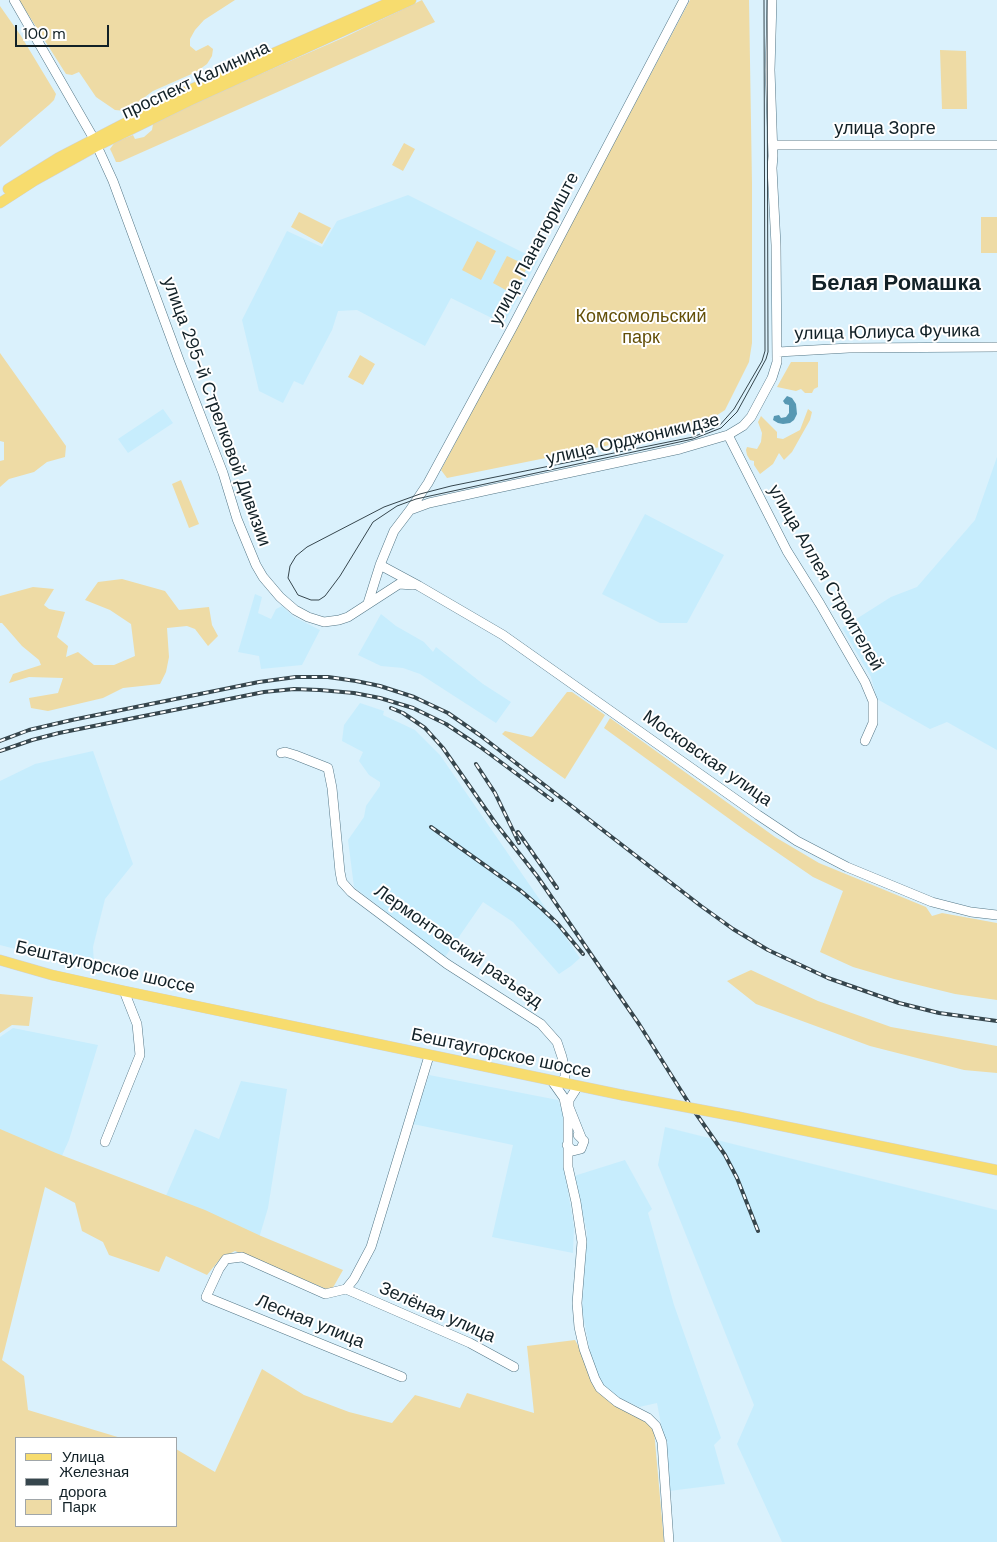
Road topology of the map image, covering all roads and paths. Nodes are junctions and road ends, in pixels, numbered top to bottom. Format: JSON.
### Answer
{"nodes":[{"id":1,"x":14,"y":0,"type":"edge"},
{"id":2,"x":395,"y":0,"type":"edge"},
{"id":3,"x":411,"y":0,"type":"edge"},
{"id":4,"x":684,"y":0,"type":"edge"},
{"id":5,"x":772,"y":0,"type":"edge"},
{"id":6,"x":189,"y":96,"type":"junction"},
{"id":7,"x":95,"y":142,"type":"junction"},
{"id":8,"x":772,"y":145,"type":"junction"},
{"id":9,"x":997,"y":145,"type":"edge"},
{"id":10,"x":0,"y":195,"type":"edge"},
{"id":11,"x":0,"y":203,"type":"edge"},
{"id":12,"x":997,"y":347,"type":"edge"},
{"id":13,"x":778,"y":352,"type":"junction"},
{"id":14,"x":728,"y":435,"type":"junction"},
{"id":15,"x":410,"y":510,"type":"junction"},
{"id":16,"x":380,"y":565,"type":"junction"},
{"id":17,"x":419,"y":586,"type":"junction"},
{"id":18,"x":368,"y":603,"type":"junction"},
{"id":19,"x":865,"y":741,"type":"dead end"},
{"id":20,"x":281,"y":753,"type":"dead end"},
{"id":21,"x":997,"y":915,"type":"edge"},
{"id":22,"x":0,"y":960,"type":"edge"},
{"id":23,"x":124,"y":991,"type":"junction"},
{"id":24,"x":429,"y":1056,"type":"junction"},
{"id":25,"x":556,"y":1082,"type":"junction"},
{"id":26,"x":578,"y":1086,"type":"junction"},
{"id":27,"x":581,"y":1137,"type":"junction"},
{"id":28,"x":105,"y":1142,"type":"dead end"},
{"id":29,"x":567,"y":1143,"type":"junction"},
{"id":30,"x":581,"y":1149,"type":"junction"},
{"id":31,"x":997,"y":1170,"type":"edge"},
{"id":32,"x":570,"y":1176,"type":"junction"},
{"id":33,"x":346,"y":1290,"type":"junction"},
{"id":34,"x":514,"y":1367,"type":"dead end"},
{"id":35,"x":402,"y":1377,"type":"dead end"},
{"id":36,"x":670,"y":1542,"type":"edge"}],
"edges":[{"from":1,"to":7,"type":"street","name":"улица 295-й Стрелковой Дивизии"},
{"from":2,"to":6,"type":"main road","name":"проспект Калинина"},
{"from":3,"to":6,"type":"main road","name":"проспект Калинина"},
{"from":4,"to":15,"type":"street","name":"улица Панагюриште"},
{"from":5,"to":8,"type":"street","name":"улица Орджоникидзе"},
{"from":6,"to":7,"type":"main road","name":"проспект Калинина"},
{"from":7,"to":10,"type":"main road","name":"проспект Калинина"},
{"from":7,"to":11,"type":"main road","name":"проспект Калинина"},
{"from":7,"to":18,"type":"street","name":"улица 295-й Стрелковой Дивизии"},
{"from":8,"to":9,"type":"street","name":"улица Зорге"},
{"from":8,"to":13,"type":"street","name":"улица Орджоникидзе"},
{"from":12,"to":13,"type":"street","name":"улица Юлиуса Фучика"},
{"from":13,"to":14,"type":"street","name":"улица Орджоникидзе"},
{"from":14,"to":15,"type":"street","name":"улица Орджоникидзе"},
{"from":14,"to":19,"type":"street","name":"улица Аллея Строителей"},
{"from":15,"to":16,"type":"street"},
{"from":16,"to":17,"type":"street","name":"Московская улица"},
{"from":16,"to":18,"type":"street"},
{"from":17,"to":18,"type":"street"},
{"from":17,"to":21,"type":"street","name":"Московская улица"},
{"from":20,"to":25,"type":"street","name":"Лермонтовский разъезд"},
{"from":22,"to":23,"type":"main road","name":"Бештаугорское шоссе"},
{"from":23,"to":24,"type":"main road","name":"Бештаугорское шоссе"},
{"from":23,"to":28,"type":"street"},
{"from":24,"to":25,"type":"main road","name":"Бештаугорское шоссе"},
{"from":24,"to":33,"type":"street"},
{"from":25,"to":26,"type":"main road","name":"Бештаугорское шоссе"},
{"from":25,"to":29,"type":"street"},
{"from":26,"to":27,"type":"street"},
{"from":26,"to":31,"type":"main road","name":"Бештаугорское шоссе","bridge":true},
{"from":27,"to":29,"type":"street"},
{"from":27,"to":30,"type":"street"},
{"from":29,"to":30,"type":"street"},
{"from":29,"to":32,"type":"street"},
{"from":30,"to":32,"type":"street"},
{"from":32,"to":36,"type":"street"},
{"from":33,"to":34,"type":"street","name":"Зелёная улица"},
{"from":33,"to":35,"type":"street","name":"Лесная улица"}]}
